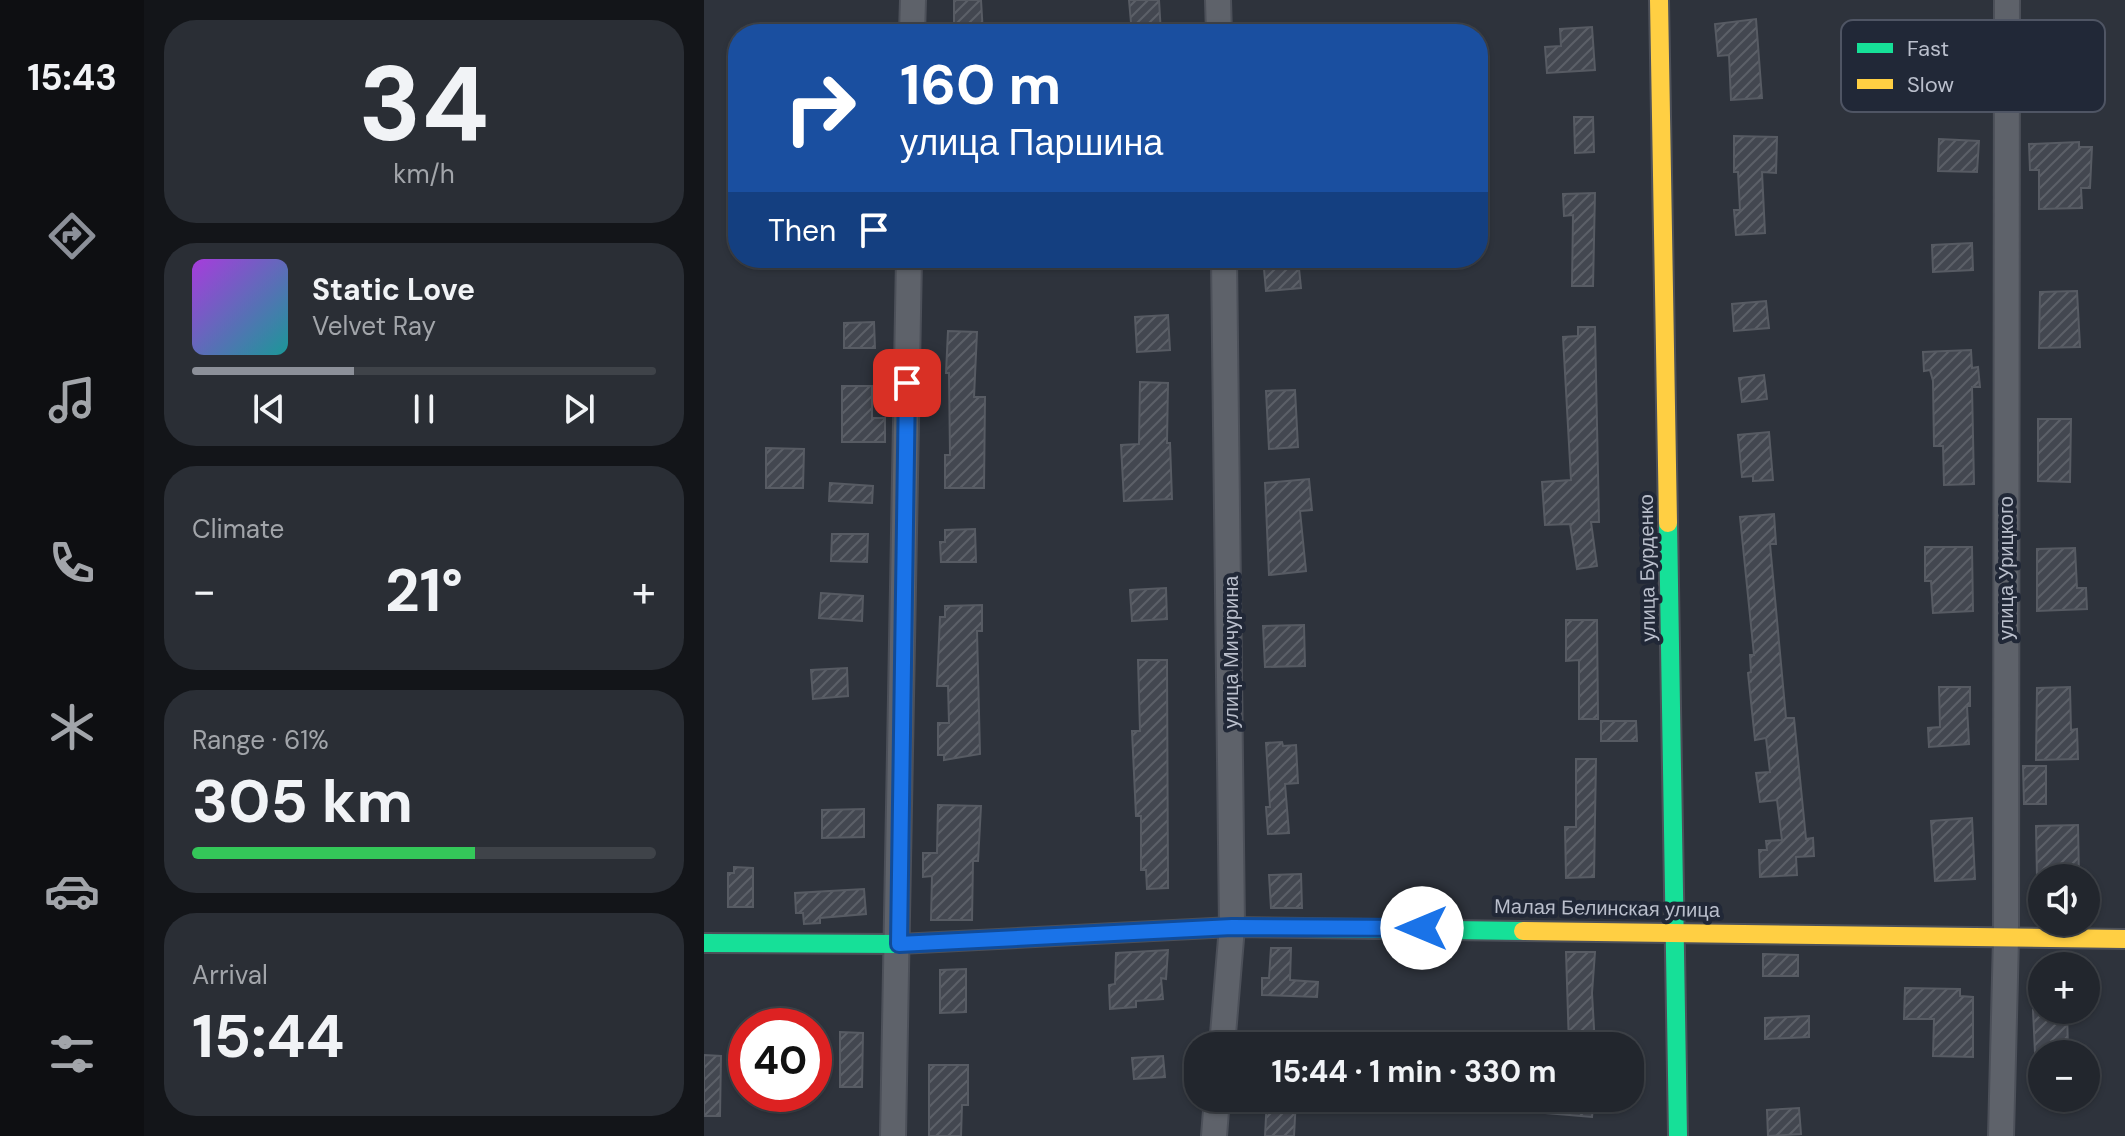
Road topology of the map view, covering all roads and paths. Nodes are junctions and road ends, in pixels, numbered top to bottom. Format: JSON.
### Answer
{"nodes":[{"id":1,"x":913,"y":0,"type":"edge"},
{"id":2,"x":1218,"y":0,"type":"edge"},
{"id":3,"x":1659,"y":0,"type":"edge"},
{"id":4,"x":2007,"y":0,"type":"edge"},
{"id":5,"x":2007,"y":20,"type":"edge"},
{"id":6,"x":912,"y":24,"type":"edge"},
{"id":7,"x":1219,"y":24,"type":"edge"},
{"id":8,"x":2007,"y":112,"type":"edge"},
{"id":9,"x":909,"y":268,"type":"edge"},
{"id":10,"x":1224,"y":268,"type":"edge"},
{"id":11,"x":1232,"y":927,"type":"junction"},
{"id":12,"x":1675,"y":931,"type":"junction"},
{"id":13,"x":2006,"y":938,"type":"junction"},
{"id":14,"x":2125,"y":939,"type":"edge"},
{"id":15,"x":704,"y":943,"type":"edge"},
{"id":16,"x":899,"y":944,"type":"junction"},
{"id":17,"x":1223,"y":1032,"type":"edge"},
{"id":18,"x":1216,"y":1112,"type":"edge"},
{"id":19,"x":893,"y":1136,"type":"edge"},
{"id":20,"x":1214,"y":1136,"type":"edge"},
{"id":21,"x":1678,"y":1136,"type":"edge"},
{"id":22,"x":2001,"y":1136,"type":"edge"}],
"edges":[{"from":1,"to":6,"type":"street"},
{"from":2,"to":7,"type":"street"},
{"from":3,"to":12,"type":"street","name":"улица Бурденко"},
{"from":4,"to":5,"type":"street","name":"улица Урицкого"},
{"from":8,"to":13,"type":"street","name":"улица Урицкого"},
{"from":9,"to":16,"type":"street"},
{"from":10,"to":11,"type":"street","name":"улица Мичурина"},
{"from":11,"to":12,"type":"street","name":"Малая Белинская улица"},
{"from":11,"to":16,"type":"street","name":"Малая Белинская улица"},
{"from":11,"to":17,"type":"street","name":"улица Мичурина"},
{"from":12,"to":13,"type":"street","name":"Малая Белинская улица"},
{"from":12,"to":21,"type":"street","name":"улица Бурденко"},
{"from":13,"to":14,"type":"street","name":"Малая Белинская улица"},
{"from":13,"to":22,"type":"street","name":"улица Урицкого"},
{"from":15,"to":16,"type":"street","name":"Малая Белинская улица"},
{"from":16,"to":19,"type":"street"},
{"from":18,"to":20,"type":"street"}]}
